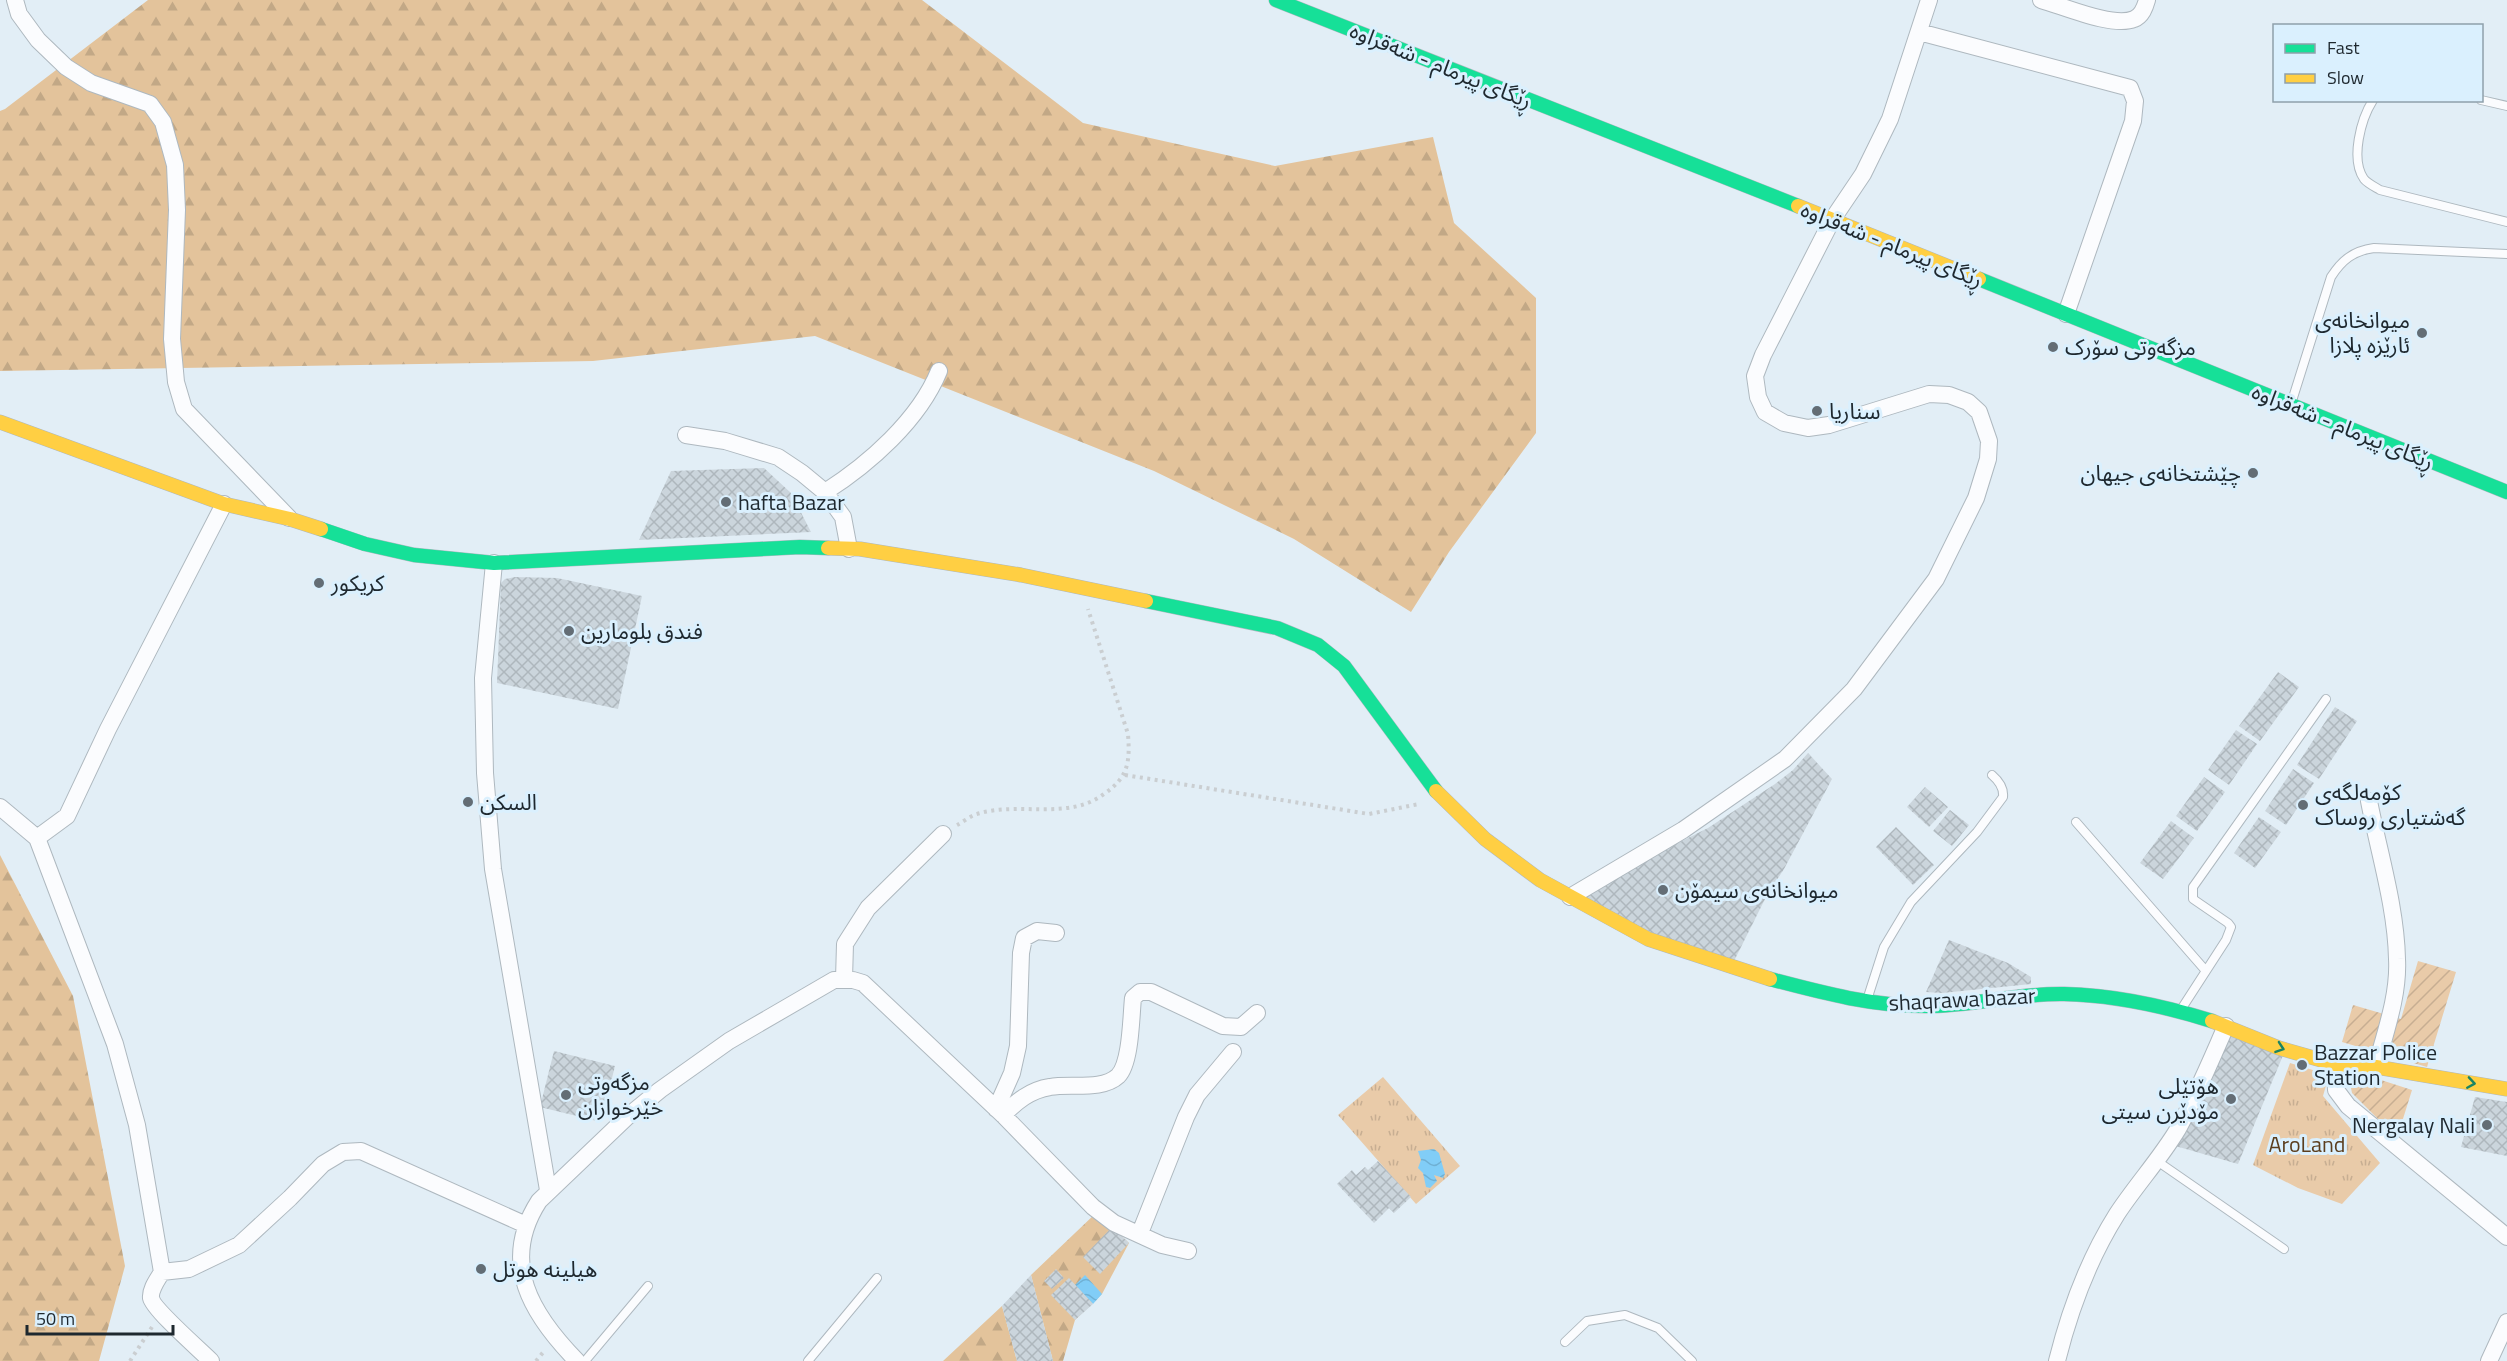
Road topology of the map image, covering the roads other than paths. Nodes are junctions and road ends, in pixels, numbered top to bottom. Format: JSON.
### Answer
{"nodes":[{"id":1,"x":15,"y":0,"type":"edge"},
{"id":2,"x":1276,"y":0,"type":"edge"},
{"id":3,"x":1929,"y":0,"type":"edge"},
{"id":4,"x":2041,"y":0,"type":"edge"},
{"id":5,"x":2147,"y":0,"type":"edge"},
{"id":6,"x":1919,"y":32,"type":"junction"},
{"id":7,"x":2483,"y":100,"type":"edge"},
{"id":8,"x":2372,"y":102,"type":"edge"},
{"id":9,"x":2507,"y":106,"type":"edge"},
{"id":10,"x":1832,"y":220,"type":"junction"},
{"id":11,"x":2507,"y":222,"type":"edge"},
{"id":12,"x":2507,"y":254,"type":"edge"},
{"id":13,"x":2066,"y":314,"type":"junction"},
{"id":14,"x":939,"y":371,"type":"dead end"},
{"id":15,"x":2291,"y":404,"type":"junction"},
{"id":16,"x":0,"y":422,"type":"edge"},
{"id":17,"x":686,"y":435,"type":"dead end"},
{"id":18,"x":825,"y":492,"type":"junction"},
{"id":19,"x":2507,"y":492,"type":"edge"},
{"id":20,"x":224,"y":504,"type":"junction"},
{"id":21,"x":290,"y":519,"type":"junction"},
{"id":22,"x":849,"y":549,"type":"junction"},
{"id":23,"x":494,"y":563,"type":"junction"},
{"id":24,"x":2326,"y":699,"type":"dead end"},
{"id":25,"x":1992,"y":775,"type":"dead end"},
{"id":26,"x":2369,"y":801,"type":"dead end"},
{"id":27,"x":0,"y":807,"type":"edge"},
{"id":28,"x":2076,"y":822,"type":"dead end"},
{"id":29,"x":943,"y":834,"type":"road end"},
{"id":30,"x":37,"y":838,"type":"junction"},
{"id":31,"x":1570,"y":897,"type":"junction"},
{"id":32,"x":1056,"y":933,"type":"dead end"},
{"id":33,"x":2206,"y":971,"type":"junction"},
{"id":34,"x":844,"y":979,"type":"junction"},
{"id":35,"x":1866,"y":1003,"type":"junction"},
{"id":36,"x":2180,"y":1011,"type":"junction"},
{"id":37,"x":1257,"y":1013,"type":"dead end"},
{"id":38,"x":2226,"y":1026,"type":"junction"},
{"id":39,"x":1233,"y":1052,"type":"dead end"},
{"id":40,"x":2335,"y":1064,"type":"junction"},
{"id":41,"x":2376,"y":1067,"type":"junction"},
{"id":42,"x":2507,"y":1089,"type":"edge"},
{"id":43,"x":999,"y":1112,"type":"junction"},
{"id":44,"x":2157,"y":1161,"type":"junction"},
{"id":45,"x":548,"y":1190,"type":"junction"},
{"id":46,"x":526,"y":1226,"type":"junction"},
{"id":47,"x":1140,"y":1233,"type":"junction"},
{"id":48,"x":2507,"y":1237,"type":"edge"},
{"id":49,"x":2284,"y":1250,"type":"dead end"},
{"id":50,"x":1188,"y":1251,"type":"dead end"},
{"id":51,"x":162,"y":1272,"type":"junction"},
{"id":52,"x":876,"y":1278,"type":"dead end"},
{"id":53,"x":648,"y":1286,"type":"dead end"},
{"id":54,"x":2507,"y":1322,"type":"edge"},
{"id":55,"x":1565,"y":1342,"type":"dead end"},
{"id":56,"x":211,"y":1361,"type":"edge"},
{"id":57,"x":577,"y":1361,"type":"edge"},
{"id":58,"x":585,"y":1361,"type":"edge"},
{"id":59,"x":808,"y":1361,"type":"edge"},
{"id":60,"x":1692,"y":1361,"type":"edge"},
{"id":61,"x":2056,"y":1361,"type":"edge"},
{"id":62,"x":2489,"y":1361,"type":"edge"}],
"edges":[{"from":1,"to":21,"type":"street"},
{"from":2,"to":10,"type":"street","name":"ڕێگای پیرمام - شەقراوە"},
{"from":3,"to":6,"type":"street"},
{"from":4,"to":5,"type":"street"},
{"from":6,"to":10,"type":"street"},
{"from":6,"to":13,"type":"street"},
{"from":7,"to":9,"type":"lane"},
{"from":8,"to":11,"type":"lane"},
{"from":10,"to":13,"type":"street","name":"ڕێگای پیرمام - شەقراوە"},
{"from":10,"to":31,"type":"street"},
{"from":12,"to":15,"type":"lane"},
{"from":13,"to":15,"type":"street","name":"ڕێگای پیرمام - شەقراوە"},
{"from":14,"to":18,"type":"street"},
{"from":15,"to":19,"type":"street","name":"ڕێگای پیرمام - شەقراوە"},
{"from":16,"to":20,"type":"street","name":"shaqrawa bazar"},
{"from":17,"to":18,"type":"street"},
{"from":18,"to":22,"type":"street"},
{"from":20,"to":21,"type":"street","name":"shaqrawa bazar"},
{"from":20,"to":30,"type":"street"},
{"from":21,"to":23,"type":"street","name":"shaqrawa bazar"},
{"from":22,"to":23,"type":"street","name":"shaqrawa bazar"},
{"from":22,"to":31,"type":"street","name":"shaqrawa bazar"},
{"from":23,"to":45,"type":"street"},
{"from":24,"to":33,"type":"lane"},
{"from":25,"to":35,"type":"lane"},
{"from":26,"to":41,"type":"street"},
{"from":27,"to":30,"type":"street"},
{"from":28,"to":33,"type":"lane"},
{"from":29,"to":34,"type":"street"},
{"from":30,"to":51,"type":"street"},
{"from":31,"to":35,"type":"street","name":"shaqrawa bazar"},
{"from":32,"to":43,"type":"street"},
{"from":33,"to":36,"type":"lane"},
{"from":34,"to":43,"type":"street"},
{"from":34,"to":45,"type":"street"},
{"from":35,"to":36,"type":"street","name":"shaqrawa bazar"},
{"from":36,"to":38,"type":"street","name":"shaqrawa bazar"},
{"from":37,"to":43,"type":"street"},
{"from":38,"to":40,"type":"street","name":"shaqrawa bazar","one_way":true},
{"from":38,"to":44,"type":"street"},
{"from":39,"to":47,"type":"street"},
{"from":40,"to":41,"type":"street","name":"shaqrawa bazar"},
{"from":40,"to":48,"type":"street"},
{"from":41,"to":42,"type":"street","name":"shaqrawa bazar","one_way":true},
{"from":43,"to":47,"type":"street"},
{"from":44,"to":49,"type":"lane"},
{"from":44,"to":61,"type":"street"},
{"from":45,"to":46,"type":"street"},
{"from":46,"to":51,"type":"street"},
{"from":46,"to":57,"type":"street"},
{"from":47,"to":50,"type":"street"},
{"from":51,"to":56,"type":"street"},
{"from":52,"to":59,"type":"lane"},
{"from":53,"to":58,"type":"lane"},
{"from":54,"to":62,"type":"street"},
{"from":55,"to":60,"type":"lane"}]}
